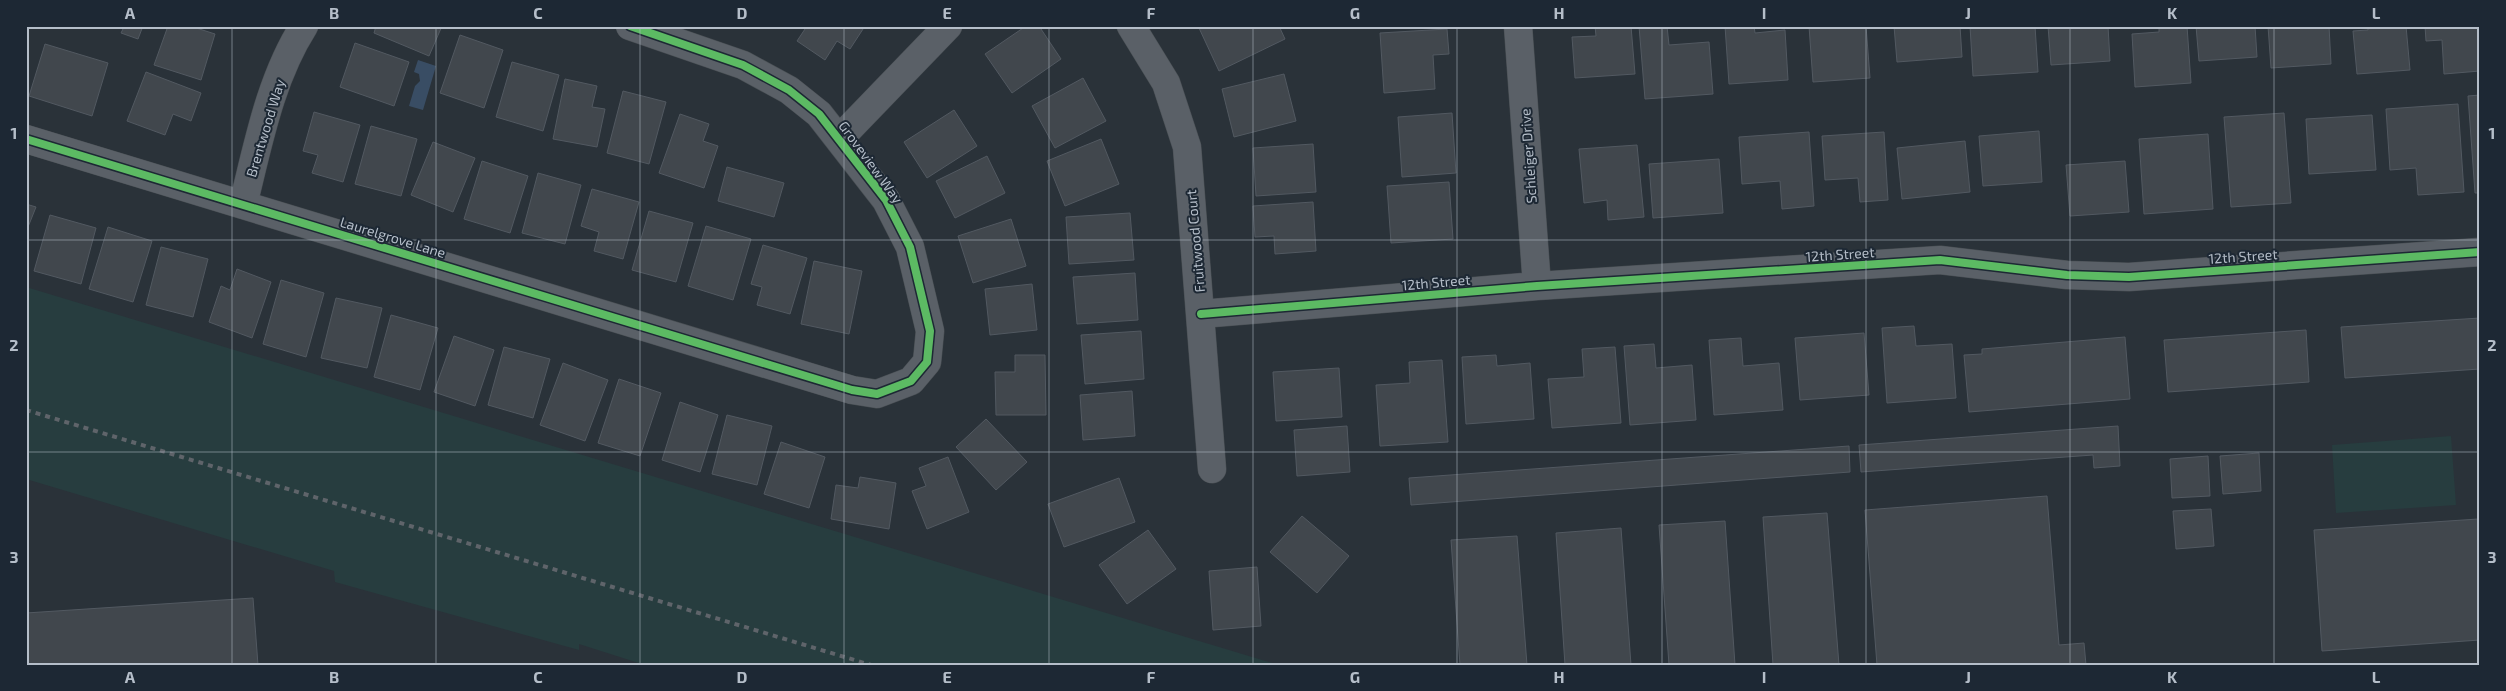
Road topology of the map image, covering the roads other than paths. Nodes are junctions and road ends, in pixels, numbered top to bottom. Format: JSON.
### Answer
{"nodes":[{"id":1,"x":304,"y":26,"type":"edge"},
{"id":2,"x":630,"y":26,"type":"edge"},
{"id":3,"x":948,"y":26,"type":"edge"},
{"id":4,"x":1131,"y":26,"type":"edge"},
{"id":5,"x":1518,"y":26,"type":"edge"},
{"id":6,"x":840,"y":138,"type":"junction"},
{"id":7,"x":26,"y":139,"type":"edge"},
{"id":8,"x":243,"y":205,"type":"junction"},
{"id":9,"x":2480,"y":252,"type":"edge"},
{"id":10,"x":1537,"y":286,"type":"junction"},
{"id":11,"x":1201,"y":314,"type":"junction"},
{"id":12,"x":752,"y":360,"type":"joint"},
{"id":13,"x":1212,"y":469,"type":"dead end"}],
"edges":[{"from":1,"to":8,"type":"street","name":"Brentwood Way"},
{"from":2,"to":6,"type":"street","name":"Groveview Way"},
{"from":3,"to":6,"type":"street"},
{"from":4,"to":11,"type":"street","name":"Fruitwood Court"},
{"from":5,"to":10,"type":"street","name":"Schleiger Drive"},
{"from":6,"to":12,"type":"street","name":"Groveview Way"},
{"from":7,"to":8,"type":"street","name":"Laurelgrove Lane"},
{"from":8,"to":12,"type":"street","name":"Laurelgrove Lane"},
{"from":9,"to":10,"type":"street","name":"12th Street"},
{"from":10,"to":11,"type":"street","name":"12th Street"},
{"from":11,"to":13,"type":"street","name":"Fruitwood Court"}]}
